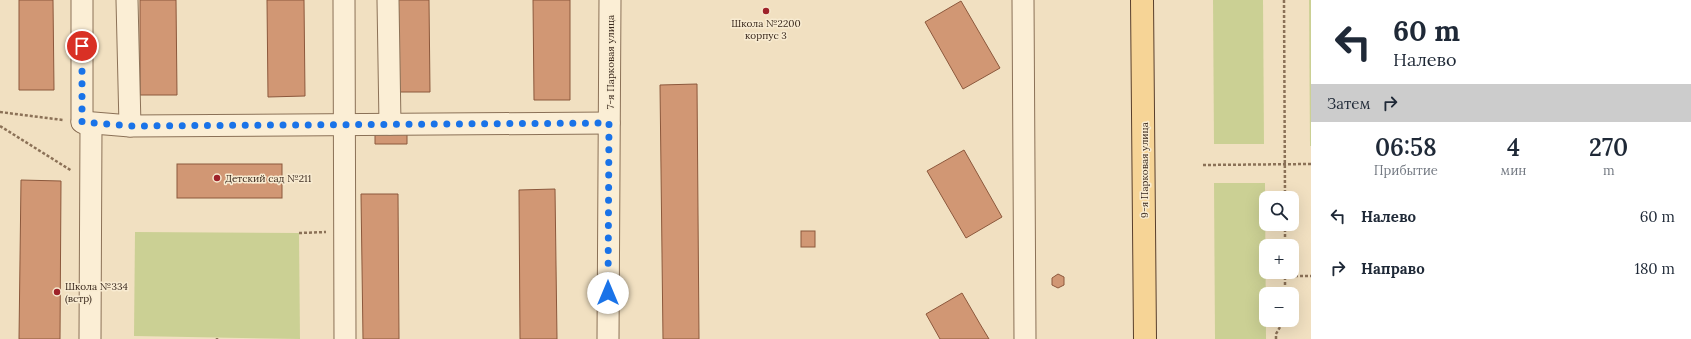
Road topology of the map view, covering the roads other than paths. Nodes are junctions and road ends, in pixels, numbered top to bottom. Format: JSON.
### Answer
{"nodes":[{"id":1,"x":82,"y":0,"type":"edge"},
{"id":2,"x":128,"y":0,"type":"edge"},
{"id":3,"x":344,"y":0,"type":"edge"},
{"id":4,"x":388,"y":0,"type":"edge"},
{"id":5,"x":610,"y":0,"type":"edge"},
{"id":6,"x":1023,"y":0,"type":"edge"},
{"id":7,"x":1142,"y":0,"type":"edge"},
{"id":8,"x":82,"y":122,"type":"junction"},
{"id":9,"x":609,"y":123,"type":"junction"},
{"id":10,"x":344,"y":124,"type":"junction"},
{"id":11,"x":390,"y":124,"type":"junction"},
{"id":12,"x":130,"y":126,"type":"junction"},
{"id":13,"x":90,"y":339,"type":"edge"},
{"id":14,"x":345,"y":339,"type":"edge"},
{"id":15,"x":608,"y":339,"type":"edge"},
{"id":16,"x":1025,"y":339,"type":"edge"},
{"id":17,"x":1145,"y":339,"type":"edge"}],
"edges":[{"from":1,"to":8,"type":"street"},
{"from":2,"to":12,"type":"street"},
{"from":3,"to":10,"type":"street"},
{"from":4,"to":11,"type":"street"},
{"from":5,"to":9,"type":"street","name":"7-я Парковая улица"},
{"from":6,"to":16,"type":"street"},
{"from":7,"to":17,"type":"main road","name":"9-я Парковая улица"},
{"from":8,"to":12,"type":"street"},
{"from":8,"to":13,"type":"street"},
{"from":9,"to":11,"type":"street"},
{"from":9,"to":15,"type":"street","name":"7-я Парковая улица"},
{"from":10,"to":11,"type":"street"},
{"from":10,"to":12,"type":"street"},
{"from":10,"to":14,"type":"street"}]}
